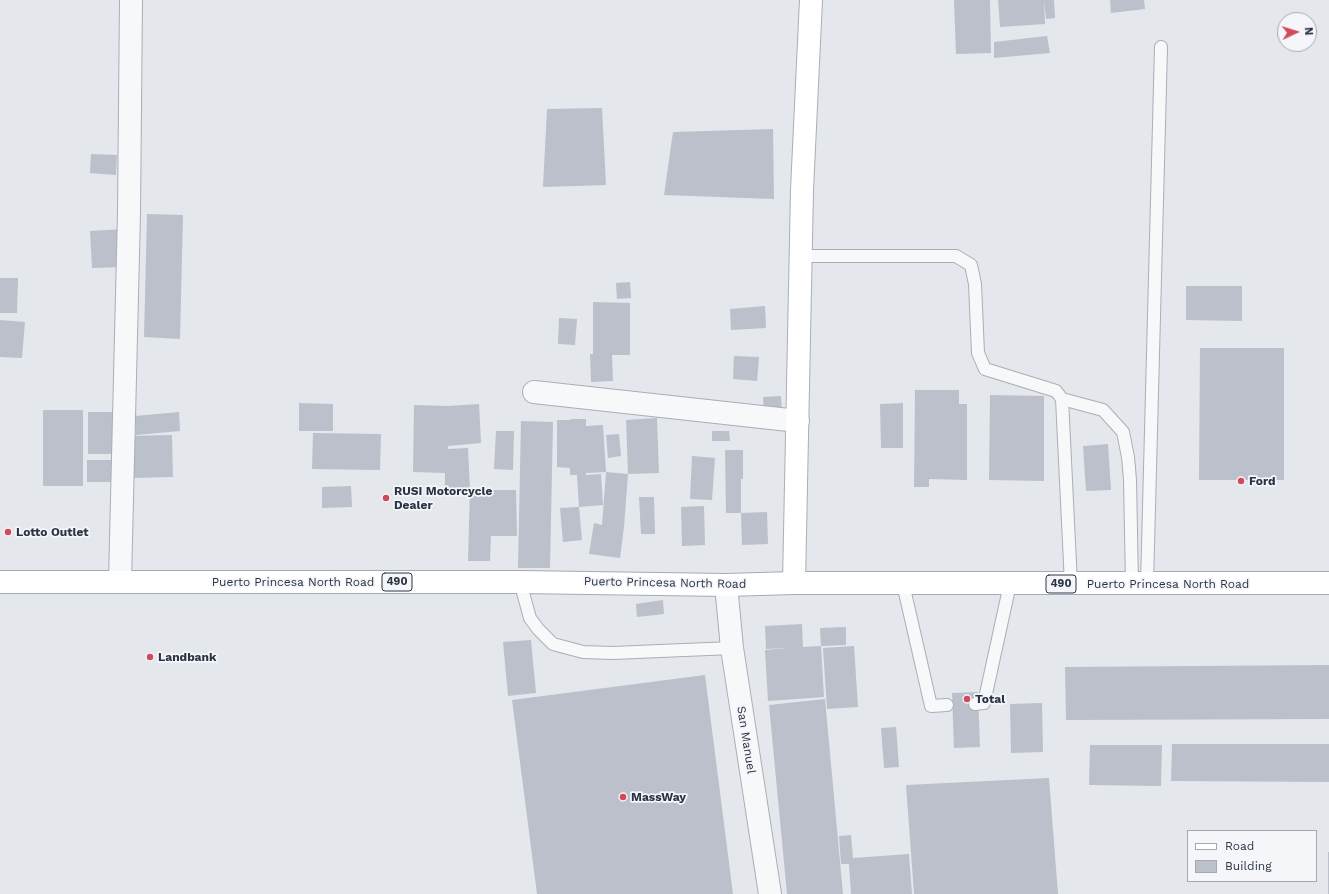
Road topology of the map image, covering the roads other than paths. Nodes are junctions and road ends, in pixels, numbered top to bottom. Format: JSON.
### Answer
{"nodes":[{"id":1,"x":131,"y":0,"type":"edge"},
{"id":2,"x":811,"y":0,"type":"edge"},
{"id":3,"x":1161,"y":47,"type":"dead end"},
{"id":4,"x":801,"y":256,"type":"junction"},
{"id":5,"x":534,"y":392,"type":"dead end"},
{"id":6,"x":1062,"y":399,"type":"junction"},
{"id":7,"x":798,"y":421,"type":"junction"},
{"id":8,"x":120,"y":581,"type":"junction"},
{"id":9,"x":0,"y":582,"type":"edge"},
{"id":10,"x":520,"y":582,"type":"junction"},
{"id":11,"x":794,"y":583,"type":"junction"},
{"id":12,"x":1329,"y":583,"type":"edge"},
{"id":13,"x":903,"y":584,"type":"junction"},
{"id":14,"x":1010,"y":584,"type":"junction"},
{"id":15,"x":1071,"y":584,"type":"junction"},
{"id":16,"x":1140,"y":584,"type":"junction"},
{"id":17,"x":726,"y":585,"type":"junction"},
{"id":18,"x":732,"y":648,"type":"junction"},
{"id":19,"x":975,"y":704,"type":"dead end"},
{"id":20,"x":947,"y":705,"type":"dead end"},
{"id":21,"x":770,"y":894,"type":"edge"}],
"edges":[{"from":1,"to":8,"type":"street"},
{"from":2,"to":4,"type":"main road"},
{"from":3,"to":16,"type":"lane"},
{"from":4,"to":6,"type":"lane"},
{"from":4,"to":7,"type":"main road"},
{"from":5,"to":7,"type":"street"},
{"from":6,"to":15,"type":"lane"},
{"from":6,"to":16,"type":"lane"},
{"from":7,"to":11,"type":"main road"},
{"from":8,"to":9,"type":"main road","name":"Puerto Princesa North Road","number":"490"},
{"from":8,"to":10,"type":"main road","name":"Puerto Princesa North Road","number":"490"},
{"from":10,"to":17,"type":"main road","name":"Puerto Princesa North Road","number":"490"},
{"from":10,"to":18,"type":"lane"},
{"from":11,"to":13,"type":"main road","name":"Puerto Princesa North Road","number":"490"},
{"from":11,"to":17,"type":"main road","name":"Puerto Princesa North Road","number":"490"},
{"from":12,"to":16,"type":"main road","name":"Puerto Princesa North Road","number":"490"},
{"from":13,"to":14,"type":"main road","name":"Puerto Princesa North Road","number":"490"},
{"from":13,"to":20,"type":"lane"},
{"from":14,"to":15,"type":"main road","name":"Puerto Princesa North Road","number":"490"},
{"from":14,"to":19,"type":"lane"},
{"from":15,"to":16,"type":"main road","name":"Puerto Princesa North Road","number":"490"},
{"from":17,"to":18,"type":"street","name":"San Manuel"},
{"from":18,"to":21,"type":"street","name":"San Manuel"}]}
